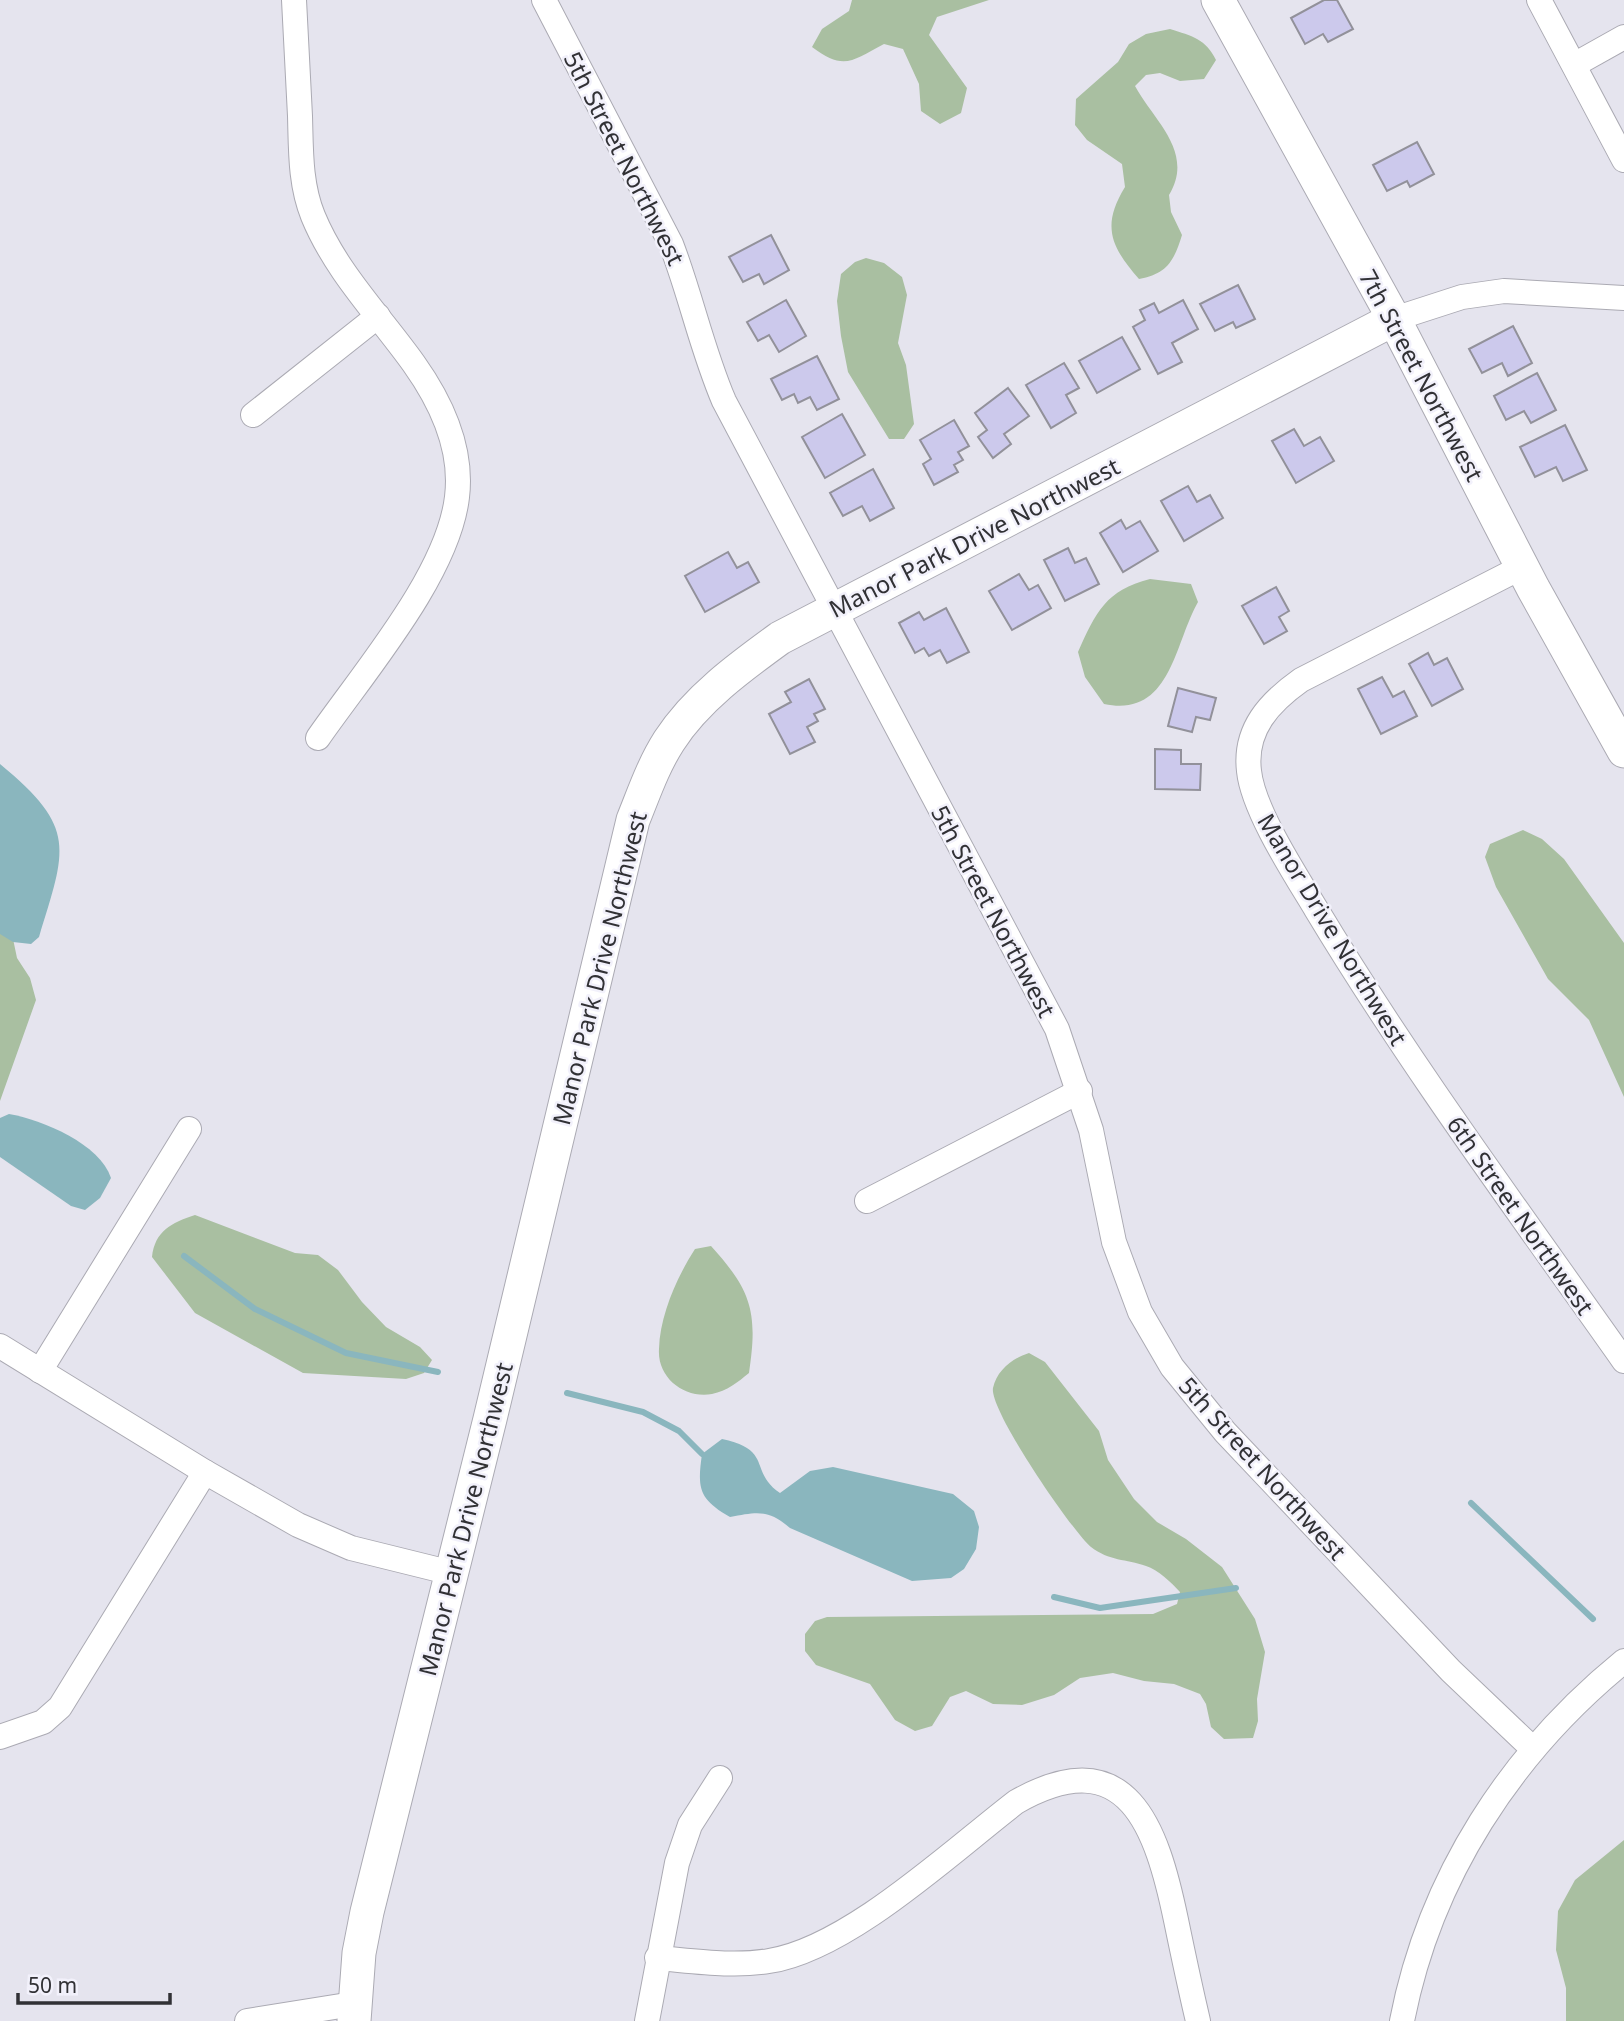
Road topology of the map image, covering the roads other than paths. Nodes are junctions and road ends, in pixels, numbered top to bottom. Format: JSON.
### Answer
{"nodes":[{"id":1,"x":295,"y":0,"type":"edge"},
{"id":2,"x":544,"y":0,"type":"edge"},
{"id":3,"x":1218,"y":0,"type":"edge"},
{"id":4,"x":1539,"y":0,"type":"edge"},
{"id":5,"x":1624,"y":37,"type":"edge"},
{"id":6,"x":1574,"y":65,"type":"junction"},
{"id":7,"x":1624,"y":160,"type":"edge"},
{"id":8,"x":1624,"y":298,"type":"edge"},
{"id":9,"x":378,"y":316,"type":"junction"},
{"id":10,"x":1394,"y":319,"type":"junction"},
{"id":11,"x":253,"y":415,"type":"dead end"},
{"id":12,"x":1522,"y":567,"type":"junction"},
{"id":13,"x":833,"y":610,"type":"junction"},
{"id":14,"x":318,"y":738,"type":"dead end"},
{"id":15,"x":1624,"y":751,"type":"edge"},
{"id":16,"x":1417,"y":1068,"type":"joint"},
{"id":17,"x":1080,"y":1090,"type":"junction"},
{"id":18,"x":189,"y":1129,"type":"dead end"},
{"id":19,"x":867,"y":1201,"type":"dead end"},
{"id":20,"x":0,"y":1346,"type":"edge"},
{"id":21,"x":1624,"y":1361,"type":"edge"},
{"id":22,"x":40,"y":1371,"type":"junction"},
{"id":23,"x":205,"y":1472,"type":"junction"},
{"id":24,"x":452,"y":1573,"type":"junction"},
{"id":25,"x":1624,"y":1661,"type":"edge"},
{"id":26,"x":0,"y":1737,"type":"edge"},
{"id":27,"x":1532,"y":1748,"type":"junction"},
{"id":28,"x":720,"y":1778,"type":"dead end"},
{"id":29,"x":657,"y":1958,"type":"junction"},
{"id":30,"x":354,"y":2013,"type":"edge"},
{"id":31,"x":247,"y":2021,"type":"edge"},
{"id":32,"x":647,"y":2021,"type":"edge"},
{"id":33,"x":1198,"y":2021,"type":"edge"},
{"id":34,"x":1402,"y":2021,"type":"edge"}],
"edges":[{"from":1,"to":9,"type":"street"},
{"from":2,"to":13,"type":"street","name":"5th Street Northwest"},
{"from":3,"to":10,"type":"street","name":"7th Street Northwest"},
{"from":4,"to":6,"type":"street"},
{"from":5,"to":6,"type":"street"},
{"from":6,"to":7,"type":"street"},
{"from":8,"to":10,"type":"street"},
{"from":9,"to":11,"type":"street"},
{"from":9,"to":14,"type":"street"},
{"from":10,"to":12,"type":"street","name":"7th Street Northwest"},
{"from":10,"to":13,"type":"street","name":"Manor Park Drive Northwest"},
{"from":12,"to":15,"type":"street","name":"7th Street Northwest"},
{"from":12,"to":16,"type":"street","name":"Manor Drive Northwest"},
{"from":13,"to":17,"type":"street","name":"5th Street Northwest"},
{"from":13,"to":24,"type":"street","name":"Manor Park Drive Northwest"},
{"from":16,"to":21,"type":"street","name":"6th Street Northwest"},
{"from":17,"to":19,"type":"street"},
{"from":17,"to":27,"type":"street","name":"5th Street Northwest"},
{"from":18,"to":22,"type":"street"},
{"from":20,"to":22,"type":"street"},
{"from":22,"to":23,"type":"street"},
{"from":23,"to":24,"type":"street"},
{"from":23,"to":26,"type":"street"},
{"from":24,"to":30,"type":"street","name":"Manor Park Drive Northwest"},
{"from":25,"to":27,"type":"street"},
{"from":27,"to":34,"type":"street"},
{"from":28,"to":29,"type":"street"},
{"from":29,"to":32,"type":"street"},
{"from":29,"to":33,"type":"street"},
{"from":30,"to":31,"type":"street"}]}
